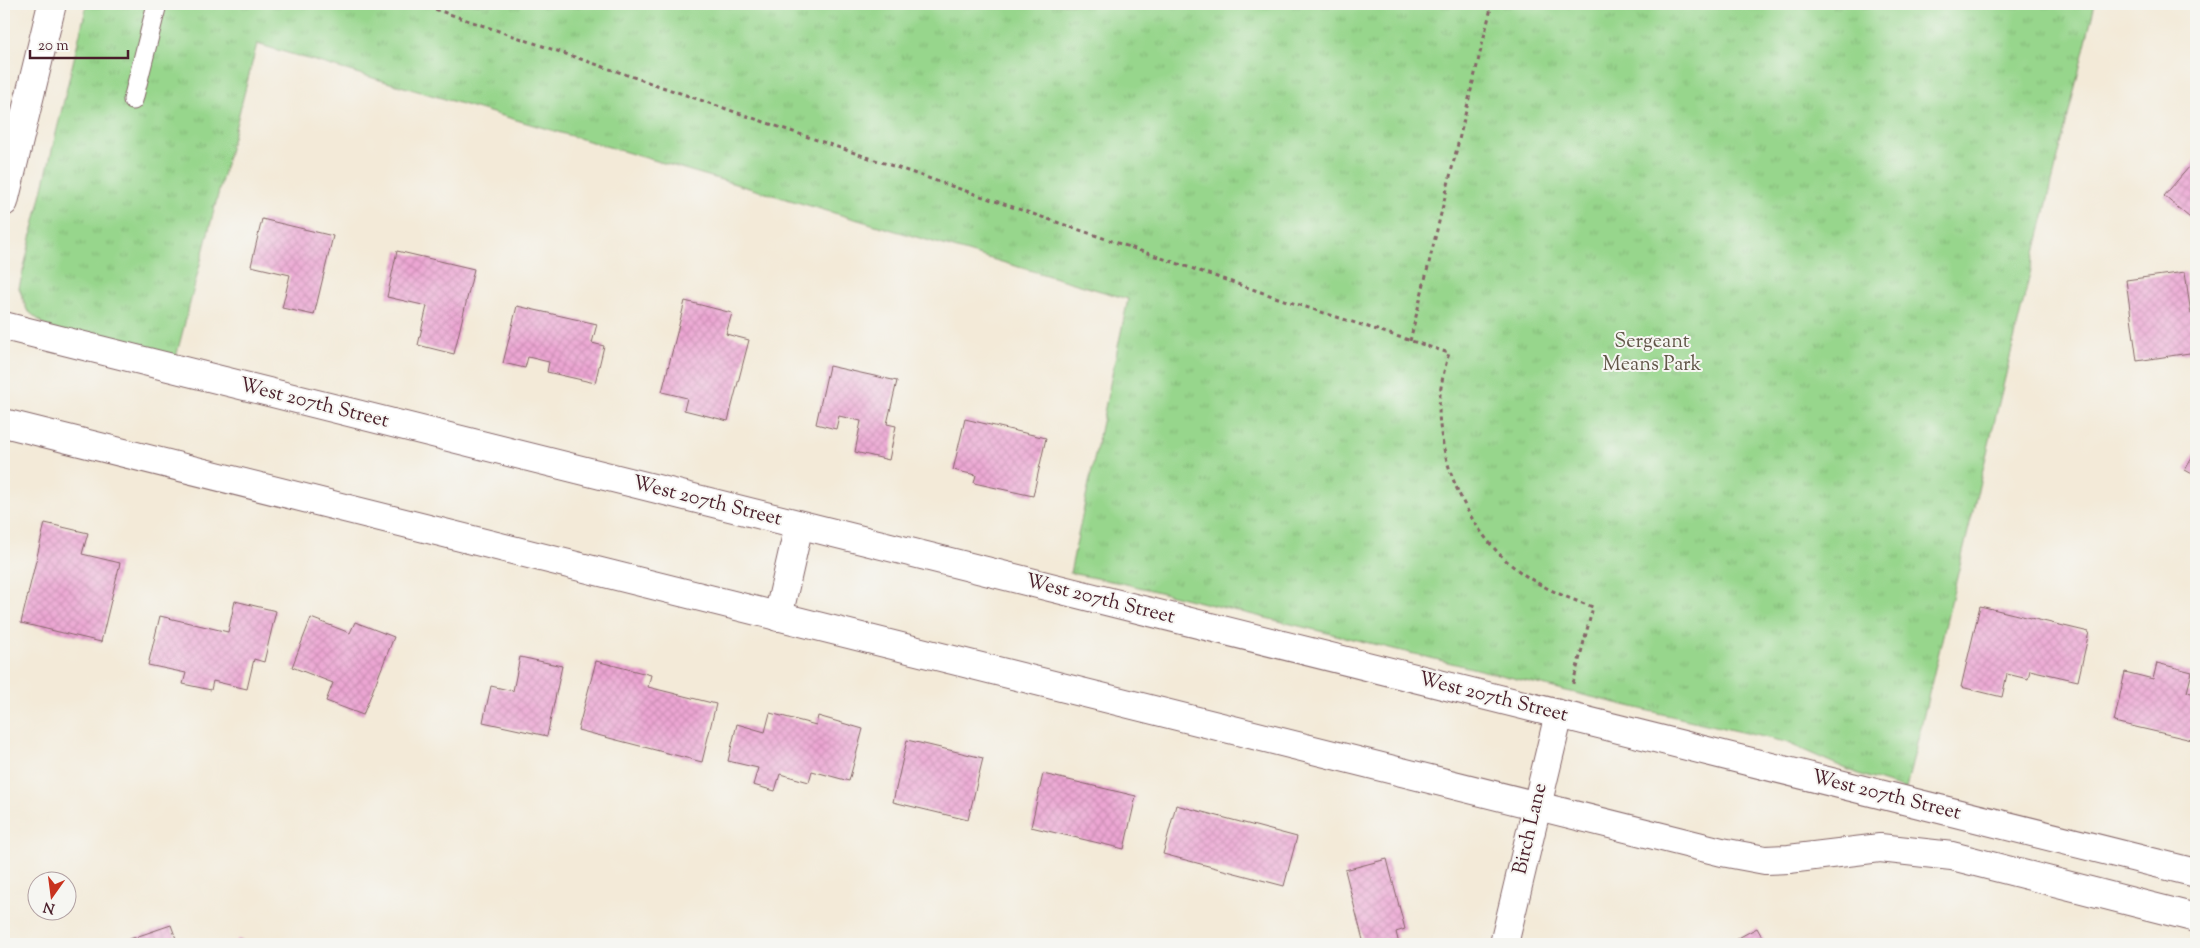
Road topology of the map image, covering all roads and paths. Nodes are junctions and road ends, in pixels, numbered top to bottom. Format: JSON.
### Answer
{"nodes":[{"id":1,"x":52,"y":4,"type":"edge"},
{"id":2,"x":157,"y":4,"type":"edge"},
{"id":3,"x":420,"y":4,"type":"edge"},
{"id":4,"x":1492,"y":4,"type":"edge"},
{"id":5,"x":133,"y":100,"type":"dead end"},
{"id":6,"x":4,"y":202,"type":"edge"},
{"id":7,"x":4,"y":326,"type":"edge"},
{"id":8,"x":1410,"y":341,"type":"junction"},
{"id":9,"x":4,"y":423,"type":"edge"},
{"id":10,"x":799,"y":525,"type":"junction"},
{"id":11,"x":778,"y":617,"type":"junction"},
{"id":12,"x":1559,"y":714,"type":"junction"},
{"id":13,"x":1536,"y":808,"type":"junction"},
{"id":14,"x":2196,"y":873,"type":"edge"},
{"id":15,"x":2196,"y":918,"type":"edge"},
{"id":16,"x":1504,"y":944,"type":"edge"}],
"edges":[{"from":1,"to":6,"type":"street"},
{"from":2,"to":5,"type":"lane"},
{"from":3,"to":8,"type":"path"},
{"from":4,"to":8,"type":"path"},
{"from":7,"to":10,"type":"street","name":"West 207th Street"},
{"from":8,"to":12,"type":"path"},
{"from":9,"to":11,"type":"street"},
{"from":10,"to":11,"type":"street"},
{"from":10,"to":12,"type":"street","name":"West 207th Street"},
{"from":11,"to":13,"type":"street"},
{"from":12,"to":13,"type":"street","name":"Birch Lane"},
{"from":12,"to":14,"type":"street","name":"West 207th Street"},
{"from":13,"to":15,"type":"street"},
{"from":13,"to":16,"type":"street","name":"Birch Lane"}]}
